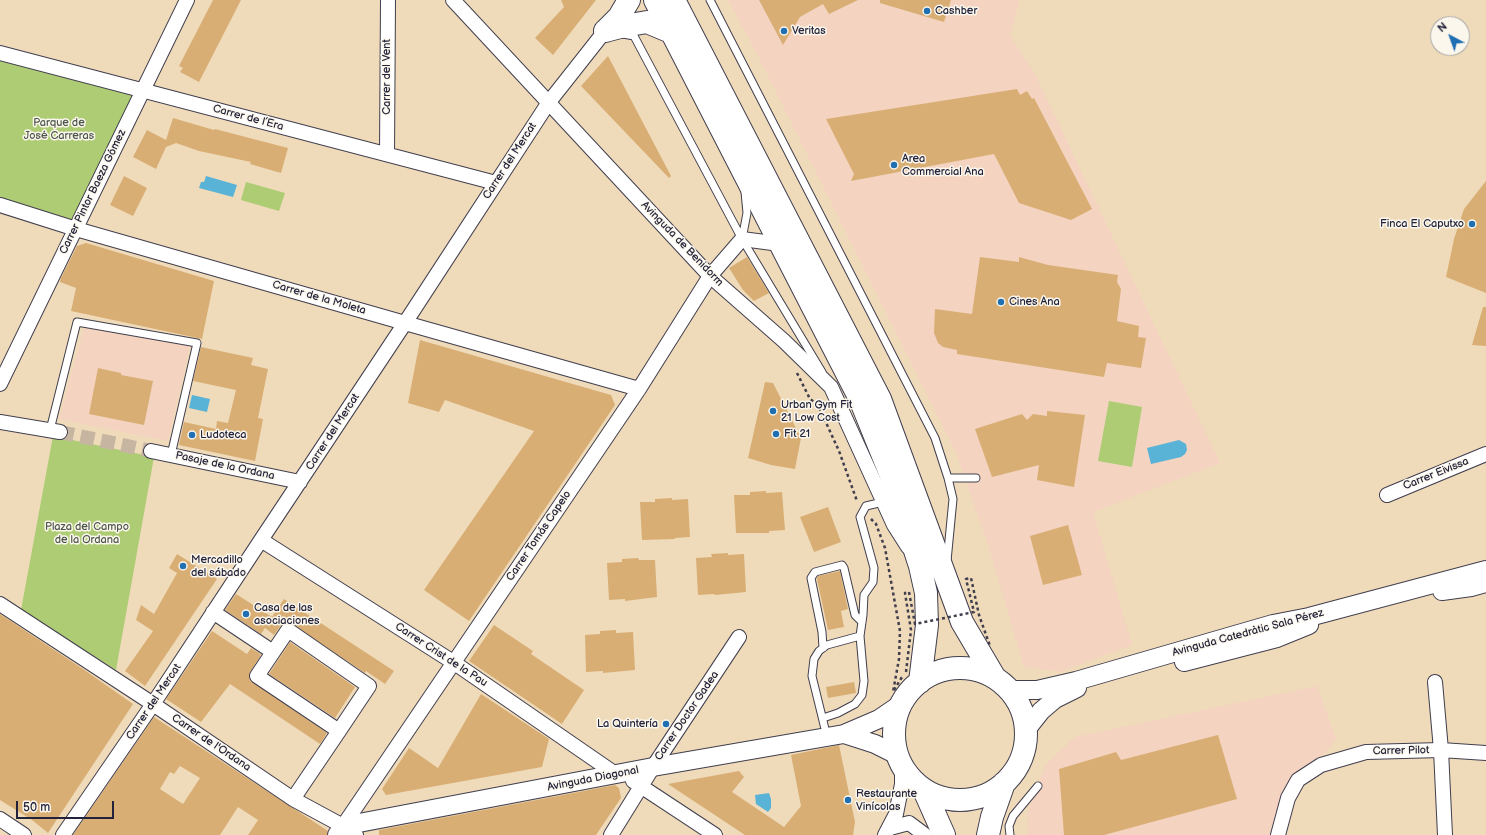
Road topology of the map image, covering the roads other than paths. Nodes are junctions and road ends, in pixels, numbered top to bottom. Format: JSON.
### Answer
{"nodes":[{"id":1,"x":187,"y":0,"type":"edge"},
{"id":2,"x":388,"y":0,"type":"edge"},
{"id":3,"x":453,"y":0,"type":"edge"},
{"id":4,"x":629,"y":0,"type":"edge"},
{"id":5,"x":654,"y":0,"type":"edge"},
{"id":6,"x":674,"y":0,"type":"edge"},
{"id":7,"x":710,"y":0,"type":"edge"},
{"id":8,"x":606,"y":31,"type":"junction"},
{"id":9,"x":671,"y":32,"type":"junction"},
{"id":10,"x":0,"y":53,"type":"edge"},
{"id":11,"x":143,"y":90,"type":"junction"},
{"id":12,"x":548,"y":102,"type":"junction"},
{"id":13,"x":387,"y":154,"type":"junction"},
{"id":14,"x":744,"y":173,"type":"junction"},
{"id":15,"x":496,"y":183,"type":"junction"},
{"id":16,"x":0,"y":205,"type":"edge"},
{"id":17,"x":76,"y":228,"type":"junction"},
{"id":18,"x":742,"y":239,"type":"junction"},
{"id":19,"x":780,"y":244,"type":"junction"},
{"id":20,"x":710,"y":276,"type":"junction"},
{"id":21,"x":405,"y":323,"type":"junction"},
{"id":22,"x":0,"y":384,"type":"edge"},
{"id":23,"x":831,"y":387,"type":"junction"},
{"id":24,"x":639,"y":389,"type":"junction"},
{"id":25,"x":0,"y":422,"type":"edge"},
{"id":26,"x":55,"y":431,"type":"joint"},
{"id":27,"x":151,"y":451,"type":"tunnel mouth"},
{"id":28,"x":1486,"y":454,"type":"edge"},
{"id":29,"x":171,"y":455,"type":"junction"},
{"id":30,"x":948,"y":478,"type":"junction"},
{"id":31,"x":976,"y":478,"type":"dead end"},
{"id":32,"x":300,"y":482,"type":"junction"},
{"id":33,"x":1387,"y":494,"type":"dead end"},
{"id":34,"x":883,"y":502,"type":"junction"},
{"id":35,"x":261,"y":540,"type":"junction"},
{"id":36,"x":920,"y":566,"type":"junction"},
{"id":37,"x":1486,"y":570,"type":"edge"},
{"id":38,"x":946,"y":575,"type":"junction"},
{"id":39,"x":1486,"y":583,"type":"edge"},
{"id":40,"x":0,"y":604,"type":"edge"},
{"id":41,"x":213,"y":612,"type":"junction"},
{"id":42,"x":862,"y":622,"type":"junction"},
{"id":43,"x":860,"y":636,"type":"junction"},
{"id":44,"x":739,"y":637,"type":"dead end"},
{"id":45,"x":823,"y":648,"type":"junction"},
{"id":46,"x":273,"y":652,"type":"junction"},
{"id":47,"x":453,"y":662,"type":"junction"},
{"id":48,"x":913,"y":677,"type":"junction"},
{"id":49,"x":1435,"y":682,"type":"dead end"},
{"id":50,"x":1002,"y":684,"type":"junction"},
{"id":51,"x":153,"y":704,"type":"junction"},
{"id":52,"x":901,"y":704,"type":"junction"},
{"id":53,"x":823,"y":718,"type":"junction"},
{"id":54,"x":1026,"y":730,"type":"junction"},
{"id":55,"x":339,"y":732,"type":"junction"},
{"id":56,"x":835,"y":736,"type":"junction"},
{"id":57,"x":1441,"y":750,"type":"junction"},
{"id":58,"x":1486,"y":753,"type":"edge"},
{"id":59,"x":900,"y":761,"type":"junction"},
{"id":60,"x":653,"y":767,"type":"junction"},
{"id":61,"x":622,"y":774,"type":"junction"},
{"id":62,"x":1004,"y":783,"type":"junction"},
{"id":63,"x":1038,"y":786,"type":"dead end"},
{"id":64,"x":641,"y":787,"type":"junction"},
{"id":65,"x":924,"y":790,"type":"junction"},
{"id":66,"x":293,"y":799,"type":"junction"},
{"id":67,"x":0,"y":819,"type":"edge"},
{"id":68,"x":887,"y":831,"type":"edge"},
{"id":69,"x":345,"y":832,"type":"edge"},
{"id":70,"x":710,"y":834,"type":"edge"},
{"id":71,"x":24,"y":835,"type":"edge"},
{"id":72,"x":63,"y":835,"type":"edge"},
{"id":73,"x":611,"y":835,"type":"edge"},
{"id":74,"x":925,"y":835,"type":"edge"},
{"id":75,"x":944,"y":835,"type":"edge"},
{"id":76,"x":988,"y":835,"type":"edge"},
{"id":77,"x":1010,"y":835,"type":"edge"},
{"id":78,"x":1278,"y":835,"type":"edge"},
{"id":79,"x":1445,"y":835,"type":"edge"}],
"edges":[{"from":1,"to":11,"type":"street","name":"Carrer Pintor Baeza Gómez"},
{"from":2,"to":13,"type":"street","name":"Carrer del Vent"},
{"from":3,"to":12,"type":"street","name":"Avinguda de Benidorm"},
{"from":4,"to":8,"type":"main road"},
{"from":5,"to":9,"type":"main road"},
{"from":6,"to":38,"type":"main road"},
{"from":7,"to":30,"type":"lane"},
{"from":8,"to":9,"type":"main road"},
{"from":8,"to":12,"type":"street","name":"Carrer del Mercat"},
{"from":8,"to":18,"type":"lane"},
{"from":9,"to":14,"type":"main road"},
{"from":10,"to":11,"type":"street","name":"Carrer de l’Era"},
{"from":11,"to":13,"type":"street","name":"Carrer de l’Era"},
{"from":11,"to":17,"type":"street","name":"Carrer Pintor Baeza Gómez"},
{"from":12,"to":15,"type":"street","name":"Carrer del Mercat"},
{"from":12,"to":20,"type":"street","name":"Avinguda de Benidorm"},
{"from":13,"to":15,"type":"street","name":"Carrer de l’Era"},
{"from":14,"to":18,"type":"lane"},
{"from":14,"to":19,"type":"main road"},
{"from":15,"to":21,"type":"street","name":"Carrer del Mercat"},
{"from":16,"to":17,"type":"street","name":"Carrer de la Moleta"},
{"from":17,"to":21,"type":"street","name":"Carrer de la Moleta"},
{"from":17,"to":22,"type":"street","name":"Carrer Pintor Baeza Gómez"},
{"from":18,"to":19,"type":"street"},
{"from":18,"to":20,"type":"street","name":"Carrer Tomás Capelo"},
{"from":18,"to":23,"type":"lane"},
{"from":19,"to":36,"type":"main road"},
{"from":20,"to":23,"type":"street","name":"Avinguda de Benidorm"},
{"from":20,"to":24,"type":"street","name":"Carrer Tomás Capelo"},
{"from":21,"to":24,"type":"street","name":"Carrer de la Moleta"},
{"from":21,"to":32,"type":"street","name":"Carrer del Mercat"},
{"from":23,"to":34,"type":"street","name":"Avinguda de Benidorm"},
{"from":24,"to":47,"type":"street","name":"Carrer Tomás Capelo"},
{"from":25,"to":26,"type":"street"},
{"from":26,"to":29,"type":"lane"},
{"from":27,"to":29,"type":"street","name":"Pasaje de la Ordana"},
{"from":28,"to":33,"type":"street","name":"Carrer Eivissa"},
{"from":29,"to":32,"type":"street","name":"Pasaje de la Ordana"},
{"from":30,"to":31,"type":"lane"},
{"from":30,"to":38,"type":"lane"},
{"from":32,"to":35,"type":"street","name":"Carrer del Mercat"},
{"from":34,"to":36,"type":"street","name":"Avinguda de Benidorm"},
{"from":34,"to":42,"type":"lane"},
{"from":35,"to":41,"type":"street","name":"Carrer del Mercat"},
{"from":35,"to":47,"type":"street","name":"Carrer Crist de la Pau"},
{"from":36,"to":48,"type":"main road"},
{"from":37,"to":50,"type":"street","name":"Avinguda Catedràtic Sala Pérez"},
{"from":38,"to":50,"type":"main road"},
{"from":39,"to":54,"type":"street","name":"Avinguda Catedràtic Sala Pérez"},
{"from":40,"to":51,"type":"street","name":"Carrer de l'Ordana"},
{"from":41,"to":46,"type":"street"},
{"from":41,"to":51,"type":"street","name":"Carrer del Mercat"},
{"from":42,"to":43,"type":"lane"},
{"from":42,"to":45,"type":"lane"},
{"from":43,"to":45,"type":"lane"},
{"from":43,"to":53,"type":"lane"},
{"from":44,"to":60,"type":"street","name":"Carrer Doctor Gadea"},
{"from":45,"to":53,"type":"lane"},
{"from":46,"to":55,"type":"street"},
{"from":46,"to":55,"type":"street"},
{"from":47,"to":61,"type":"street","name":"Carrer Crist de la Pau"},
{"from":47,"to":69,"type":"street","name":"Carrer Tomás Capelo"},
{"from":48,"to":50,"type":"main road"},
{"from":48,"to":52,"type":"main road"},
{"from":49,"to":57,"type":"street"},
{"from":50,"to":54,"type":"main road"},
{"from":51,"to":66,"type":"street","name":"Carrer de l'Ordana"},
{"from":51,"to":72,"type":"street","name":"Carrer del Mercat"},
{"from":52,"to":56,"type":"street","name":"Avinguda Diagonal"},
{"from":52,"to":59,"type":"main road"},
{"from":53,"to":56,"type":"lane"},
{"from":54,"to":62,"type":"main road"},
{"from":55,"to":66,"type":"street"},
{"from":56,"to":59,"type":"street","name":"Avinguda Diagonal"},
{"from":56,"to":60,"type":"street","name":"Avinguda Diagonal"},
{"from":57,"to":58,"type":"street","name":"Carrer Pilot"},
{"from":57,"to":78,"type":"street","name":"Carrer Pilot"},
{"from":57,"to":79,"type":"street"},
{"from":59,"to":65,"type":"main road"},
{"from":59,"to":68,"type":"street"},
{"from":60,"to":61,"type":"street","name":"Avinguda Diagonal"},
{"from":60,"to":64,"type":"street","name":"Carrer Doctor Gadea"},
{"from":61,"to":64,"type":"street","name":"Carrer Crist de la Pau"},
{"from":61,"to":69,"type":"street","name":"Avinguda Diagonal"},
{"from":62,"to":65,"type":"main road"},
{"from":62,"to":76,"type":"main road"},
{"from":63,"to":77,"type":"lane"},
{"from":64,"to":70,"type":"street","name":"Carrer Crist de la Pau"},
{"from":64,"to":73,"type":"street","name":"Carrer Doctor Gadea"},
{"from":65,"to":75,"type":"main road"},
{"from":66,"to":69,"type":"street","name":"Carrer de l'Ordana"},
{"from":67,"to":71,"type":"street"},
{"from":68,"to":74,"type":"street"}]}
